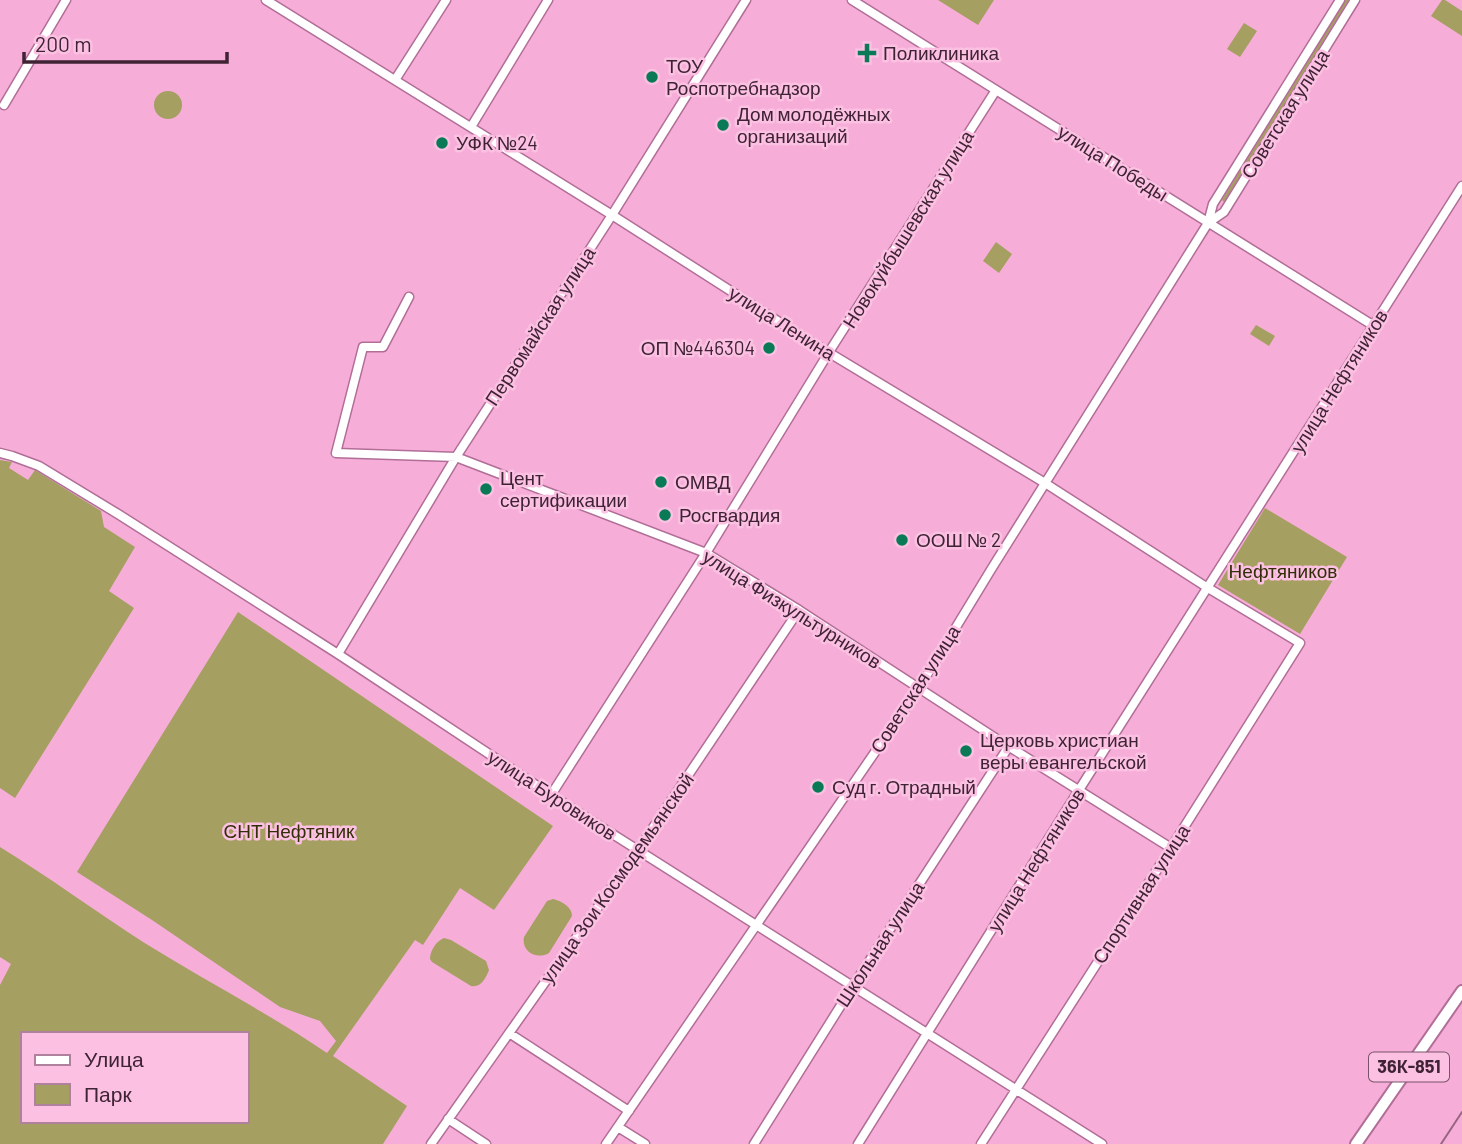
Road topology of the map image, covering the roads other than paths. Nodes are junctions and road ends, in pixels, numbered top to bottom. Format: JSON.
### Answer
{"nodes":[{"id":1,"x":66,"y":0,"type":"edge"},
{"id":2,"x":266,"y":0,"type":"edge"},
{"id":3,"x":446,"y":0,"type":"edge"},
{"id":4,"x":548,"y":0,"type":"edge"},
{"id":5,"x":746,"y":0,"type":"edge"},
{"id":6,"x":852,"y":0,"type":"edge"},
{"id":7,"x":1340,"y":0,"type":"edge"},
{"id":8,"x":1355,"y":0,"type":"edge"},
{"id":9,"x":395,"y":80,"type":"junction"},
{"id":10,"x":996,"y":90,"type":"junction"},
{"id":11,"x":4,"y":104,"type":"dead end"},
{"id":12,"x":471,"y":127,"type":"junction"},
{"id":13,"x":1462,"y":186,"type":"edge"},
{"id":14,"x":612,"y":215,"type":"junction"},
{"id":15,"x":1208,"y":223,"type":"junction"},
{"id":16,"x":409,"y":297,"type":"dead end"},
{"id":17,"x":1374,"y":326,"type":"junction"},
{"id":18,"x":829,"y":352,"type":"junction"},
{"id":19,"x":0,"y":453,"type":"edge"},
{"id":20,"x":456,"y":457,"type":"junction"},
{"id":21,"x":1045,"y":483,"type":"junction"},
{"id":22,"x":706,"y":553,"type":"junction"},
{"id":23,"x":1208,"y":588,"type":"junction"},
{"id":24,"x":799,"y":610,"type":"junction"},
{"id":25,"x":1300,"y":643,"type":"joint"},
{"id":26,"x":338,"y":654,"type":"junction"},
{"id":27,"x":919,"y":688,"type":"junction"},
{"id":28,"x":1009,"y":746,"type":"junction"},
{"id":29,"x":1079,"y":790,"type":"junction"},
{"id":30,"x":551,"y":795,"type":"junction"},
{"id":31,"x":1171,"y":848,"type":"junction"},
{"id":32,"x":638,"y":850,"type":"junction"},
{"id":33,"x":757,"y":925,"type":"junction"},
{"id":34,"x":853,"y":986,"type":"junction"},
{"id":35,"x":1462,"y":991,"type":"edge"},
{"id":36,"x":509,"y":1033,"type":"junction"},
{"id":37,"x":929,"y":1033,"type":"junction"},
{"id":38,"x":1016,"y":1088,"type":"junction"},
{"id":39,"x":629,"y":1111,"type":"junction"},
{"id":40,"x":448,"y":1119,"type":"junction"},
{"id":41,"x":618,"y":1127,"type":"junction"},
{"id":42,"x":431,"y":1144,"type":"edge"},
{"id":43,"x":486,"y":1144,"type":"edge"},
{"id":44,"x":606,"y":1144,"type":"edge"},
{"id":45,"x":645,"y":1144,"type":"edge"},
{"id":46,"x":754,"y":1144,"type":"edge"},
{"id":47,"x":858,"y":1144,"type":"edge"},
{"id":48,"x":981,"y":1144,"type":"edge"},
{"id":49,"x":1102,"y":1144,"type":"edge"},
{"id":50,"x":1356,"y":1144,"type":"edge"}],
"edges":[{"from":1,"to":11,"type":"street"},
{"from":2,"to":9,"type":"street","name":"улица Ленина"},
{"from":3,"to":9,"type":"street"},
{"from":4,"to":12,"type":"street"},
{"from":5,"to":14,"type":"street","name":"Первомайская улица"},
{"from":6,"to":10,"type":"street","name":"улица Победы"},
{"from":7,"to":15,"type":"street","name":"Советская улица"},
{"from":8,"to":15,"type":"street","name":"Советская улица"},
{"from":9,"to":12,"type":"street","name":"улица Ленина"},
{"from":10,"to":15,"type":"street","name":"улица Победы"},
{"from":10,"to":18,"type":"street","name":"Новокуйбышевская улица"},
{"from":12,"to":14,"type":"street","name":"улица Ленина"},
{"from":13,"to":17,"type":"street","name":"улица Нефтяников"},
{"from":14,"to":18,"type":"street","name":"улица Ленина"},
{"from":14,"to":20,"type":"street","name":"Первомайская улица"},
{"from":15,"to":17,"type":"street","name":"улица Победы"},
{"from":15,"to":21,"type":"street","name":"Советская улица"},
{"from":16,"to":20,"type":"street","name":"улица Физкультурников"},
{"from":17,"to":23,"type":"street","name":"улица Нефтяников"},
{"from":18,"to":21,"type":"street","name":"улица Ленина"},
{"from":18,"to":22,"type":"street","name":"Новокуйбышевская улица"},
{"from":19,"to":26,"type":"street","name":"улица Буровиков"},
{"from":20,"to":22,"type":"street","name":"улица Физкультурников"},
{"from":20,"to":26,"type":"street","name":"Первомайская улица"},
{"from":21,"to":23,"type":"street","name":"улица Ленина"},
{"from":21,"to":27,"type":"street","name":"Советская улица"},
{"from":22,"to":24,"type":"street","name":"улица Физкультурников"},
{"from":22,"to":30,"type":"street","name":"Новокуйбышевская улица"},
{"from":23,"to":25,"type":"street","name":"улица Ленина"},
{"from":23,"to":29,"type":"street","name":"улица Нефтяников"},
{"from":24,"to":27,"type":"street","name":"улица Физкультурников"},
{"from":24,"to":32,"type":"street","name":"улица Зои Космодемьянской"},
{"from":25,"to":31,"type":"street","name":"Спортивная улица"},
{"from":26,"to":30,"type":"street","name":"улица Буровиков"},
{"from":27,"to":28,"type":"street","name":"улица Физкультурников"},
{"from":27,"to":33,"type":"street","name":"Советская улица"},
{"from":28,"to":29,"type":"street","name":"улица Физкультурников"},
{"from":28,"to":34,"type":"street","name":"Школьная улица"},
{"from":29,"to":31,"type":"street","name":"улица Физкультурников"},
{"from":29,"to":37,"type":"street","name":"улица Нефтяников"},
{"from":30,"to":32,"type":"street","name":"улица Буровиков"},
{"from":31,"to":38,"type":"street","name":"Спортивная улица"},
{"from":32,"to":33,"type":"street","name":"улица Буровиков"},
{"from":32,"to":36,"type":"street","name":"улица Зои Космодемьянской"},
{"from":33,"to":34,"type":"street","name":"улица Буровиков"},
{"from":33,"to":39,"type":"street","name":"Советская улица"},
{"from":34,"to":37,"type":"street","name":"улица Буровиков"},
{"from":34,"to":46,"type":"street","name":"Школьная улица"},
{"from":35,"to":50,"type":"main road","number":"36К-851"},
{"from":36,"to":39,"type":"street"},
{"from":36,"to":40,"type":"street","name":"улица Зои Космодемьянской"},
{"from":37,"to":38,"type":"street","name":"улица Буровиков"},
{"from":37,"to":47,"type":"street","name":"улица Нефтяников"},
{"from":38,"to":48,"type":"street","name":"Спортивная улица"},
{"from":38,"to":49,"type":"street","name":"улица Буровиков"},
{"from":39,"to":41,"type":"street","name":"Советская улица"},
{"from":40,"to":42,"type":"street","name":"улица Зои Космодемьянской"},
{"from":40,"to":43,"type":"street"},
{"from":41,"to":44,"type":"street","name":"Советская улица"},
{"from":41,"to":45,"type":"street"}]}
